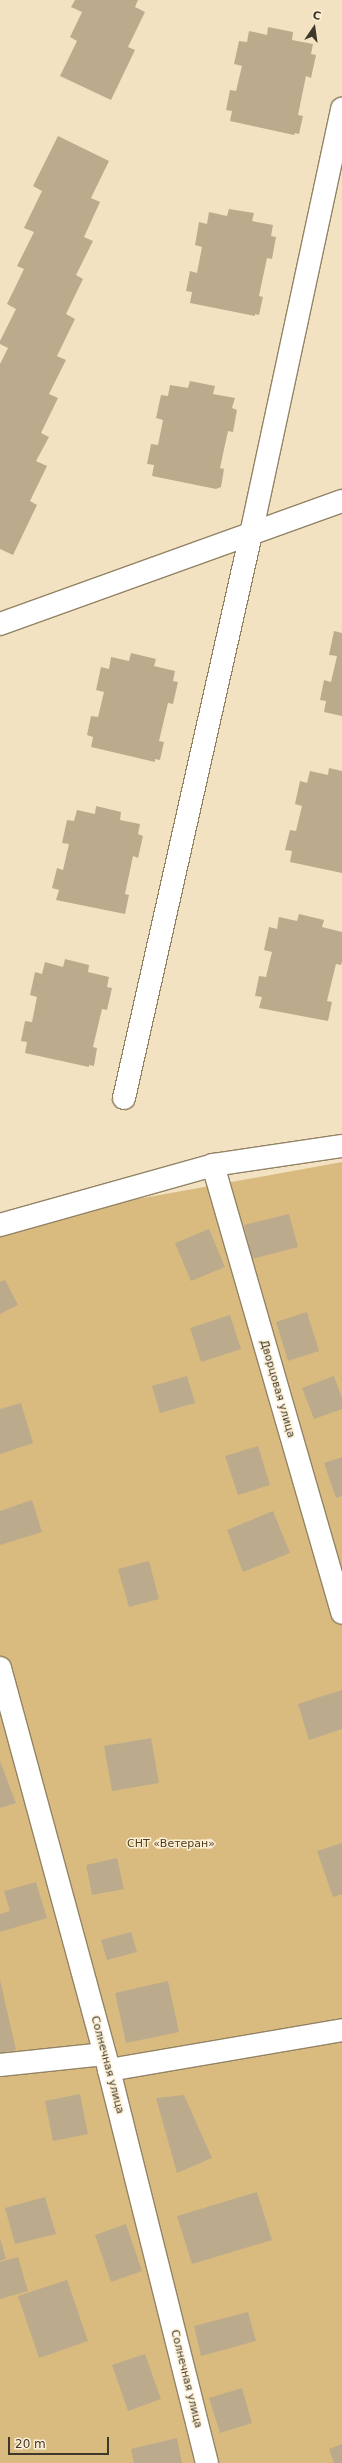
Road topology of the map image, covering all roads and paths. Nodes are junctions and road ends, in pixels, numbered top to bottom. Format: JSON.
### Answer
{"nodes":[{"id":1,"x":342,"y":109,"type":"edge"},
{"id":2,"x":342,"y":501,"type":"edge"},
{"id":3,"x":251,"y":534,"type":"junction"},
{"id":4,"x":0,"y":624,"type":"edge"},
{"id":5,"x":124,"y":1098,"type":"dead end"},
{"id":6,"x":342,"y":1146,"type":"edge"},
{"id":7,"x":213,"y":1165,"type":"junction"},
{"id":8,"x":0,"y":1225,"type":"edge"},
{"id":9,"x":342,"y":1613,"type":"edge"},
{"id":10,"x":0,"y":1668,"type":"edge"},
{"id":11,"x":342,"y":2030,"type":"edge"},
{"id":12,"x":107,"y":2062,"type":"junction"},
{"id":13,"x":0,"y":2065,"type":"edge"},
{"id":14,"x":207,"y":2463,"type":"edge"}],
"edges":[{"from":1,"to":3,"type":"street"},
{"from":2,"to":3,"type":"street"},
{"from":3,"to":4,"type":"street"},
{"from":3,"to":5,"type":"street"},
{"from":6,"to":7,"type":"street"},
{"from":7,"to":8,"type":"street"},
{"from":7,"to":9,"type":"street","name":"Дворцовая улица"},
{"from":10,"to":12,"type":"street","name":"Солнечная улица"},
{"from":11,"to":12,"type":"street"},
{"from":12,"to":13,"type":"street"},
{"from":12,"to":14,"type":"street","name":"Солнечная улица"}]}
